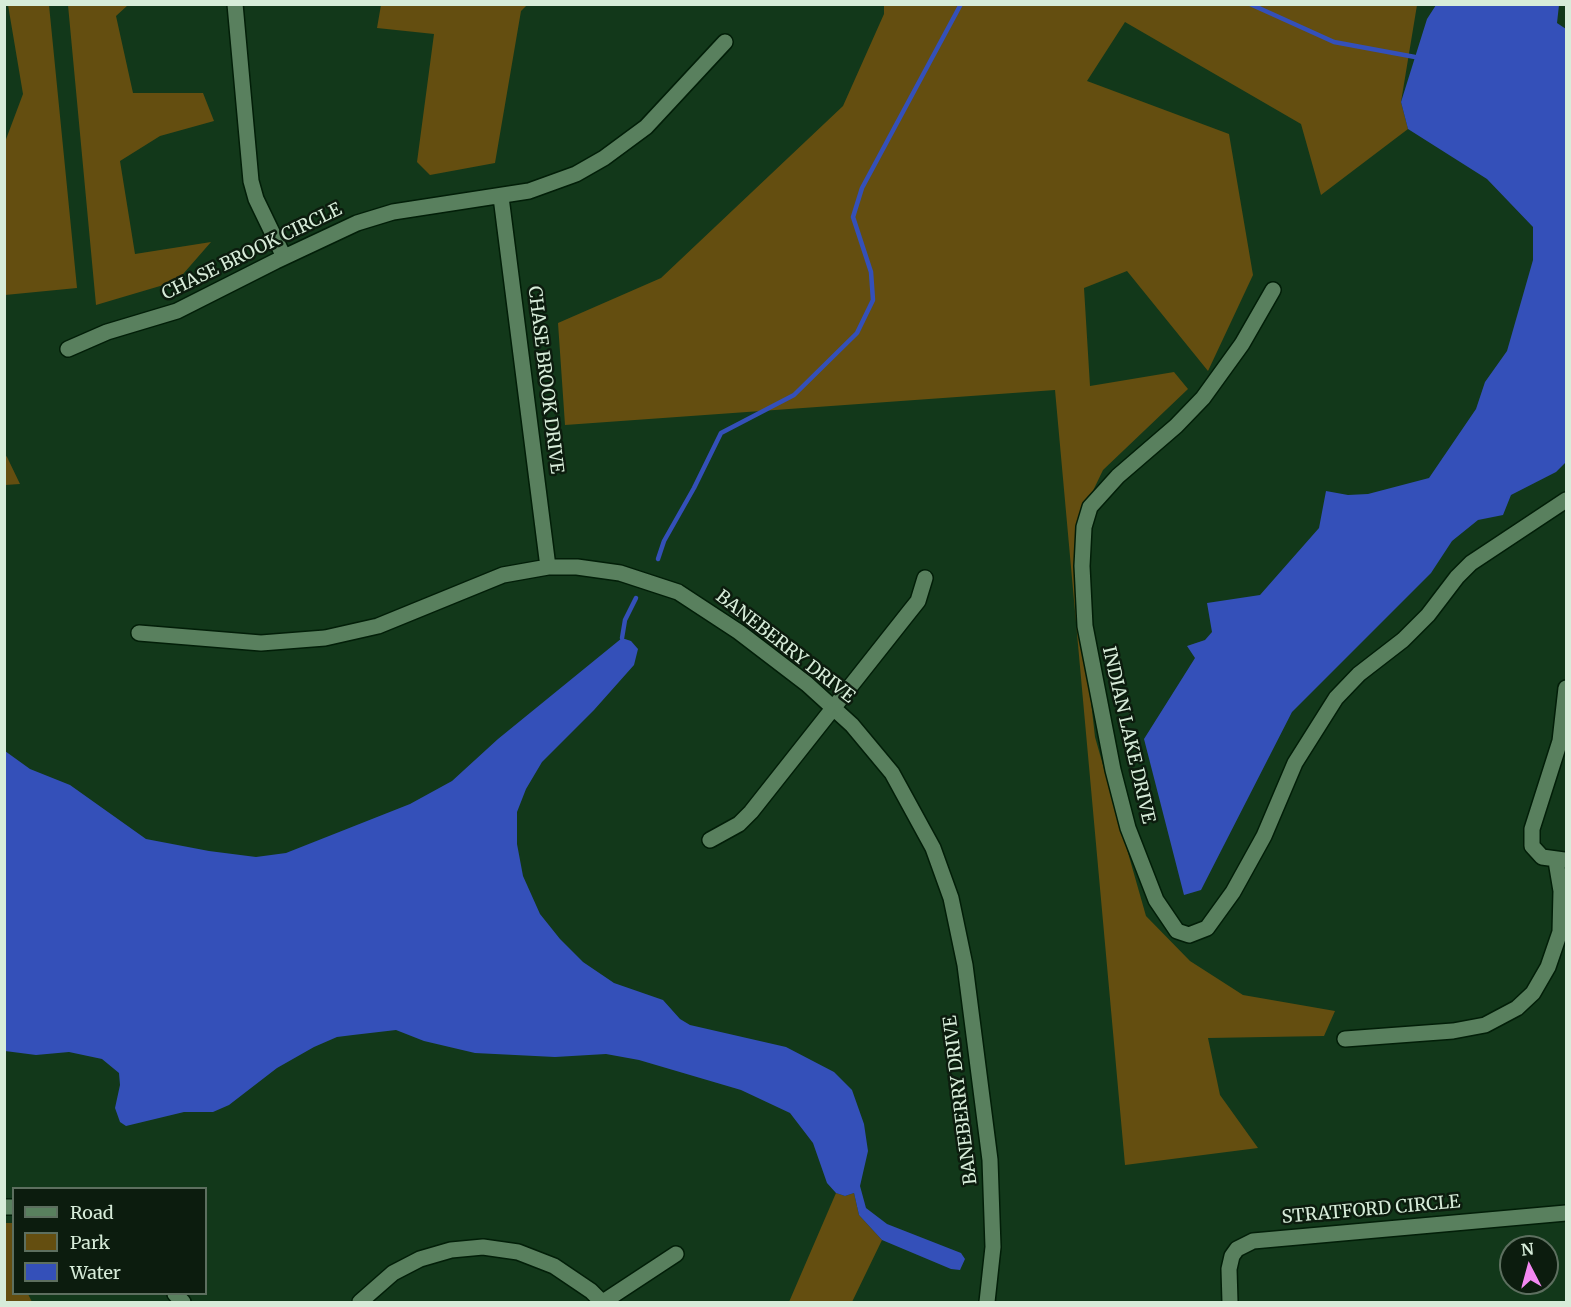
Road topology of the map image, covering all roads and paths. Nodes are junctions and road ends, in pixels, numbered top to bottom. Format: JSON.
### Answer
{"nodes":[{"id":1,"x":235,"y":4,"type":"edge"},
{"id":2,"x":725,"y":42,"type":"dead end"},
{"id":3,"x":501,"y":197,"type":"junction"},
{"id":4,"x":284,"y":257,"type":"junction"},
{"id":5,"x":1273,"y":290,"type":"dead end"},
{"id":6,"x":68,"y":349,"type":"dead end"},
{"id":7,"x":1566,"y":500,"type":"edge"},
{"id":8,"x":548,"y":567,"type":"junction"},
{"id":9,"x":925,"y":578,"type":"dead end"},
{"id":10,"x":139,"y":633,"type":"dead end"},
{"id":11,"x":1566,"y":688,"type":"edge"},
{"id":12,"x":835,"y":708,"type":"junction"},
{"id":13,"x":710,"y":840,"type":"dead end"},
{"id":14,"x":1561,"y":860,"type":"edge"},
{"id":15,"x":1345,"y":1039,"type":"dead end"},
{"id":16,"x":1566,"y":1214,"type":"edge"},
{"id":17,"x":676,"y":1254,"type":"dead end"},
{"id":18,"x":360,"y":1302,"type":"edge"},
{"id":19,"x":603,"y":1302,"type":"edge"},
{"id":20,"x":987,"y":1302,"type":"edge"},
{"id":21,"x":1230,"y":1302,"type":"edge"}],
"edges":[{"from":1,"to":4,"type":"street"},
{"from":2,"to":3,"type":"street","name":"CHASE BROOK CIRCLE"},
{"from":3,"to":4,"type":"street","name":"CHASE BROOK CIRCLE"},
{"from":3,"to":8,"type":"street","name":"CHASE BROOK DRIVE"},
{"from":4,"to":6,"type":"street","name":"CHASE BROOK CIRCLE"},
{"from":5,"to":7,"type":"street","name":"INDIAN LAKE DRIVE"},
{"from":8,"to":10,"type":"street","name":"BANEBERRY DRIVE"},
{"from":8,"to":12,"type":"street","name":"BANEBERRY DRIVE"},
{"from":9,"to":12,"type":"street"},
{"from":11,"to":14,"type":"street"},
{"from":12,"to":13,"type":"street"},
{"from":12,"to":20,"type":"street","name":"BANEBERRY DRIVE"},
{"from":14,"to":15,"type":"street"},
{"from":16,"to":21,"type":"street","name":"STRATFORD CIRCLE"},
{"from":17,"to":19,"type":"street"},
{"from":18,"to":19,"type":"street"}]}
